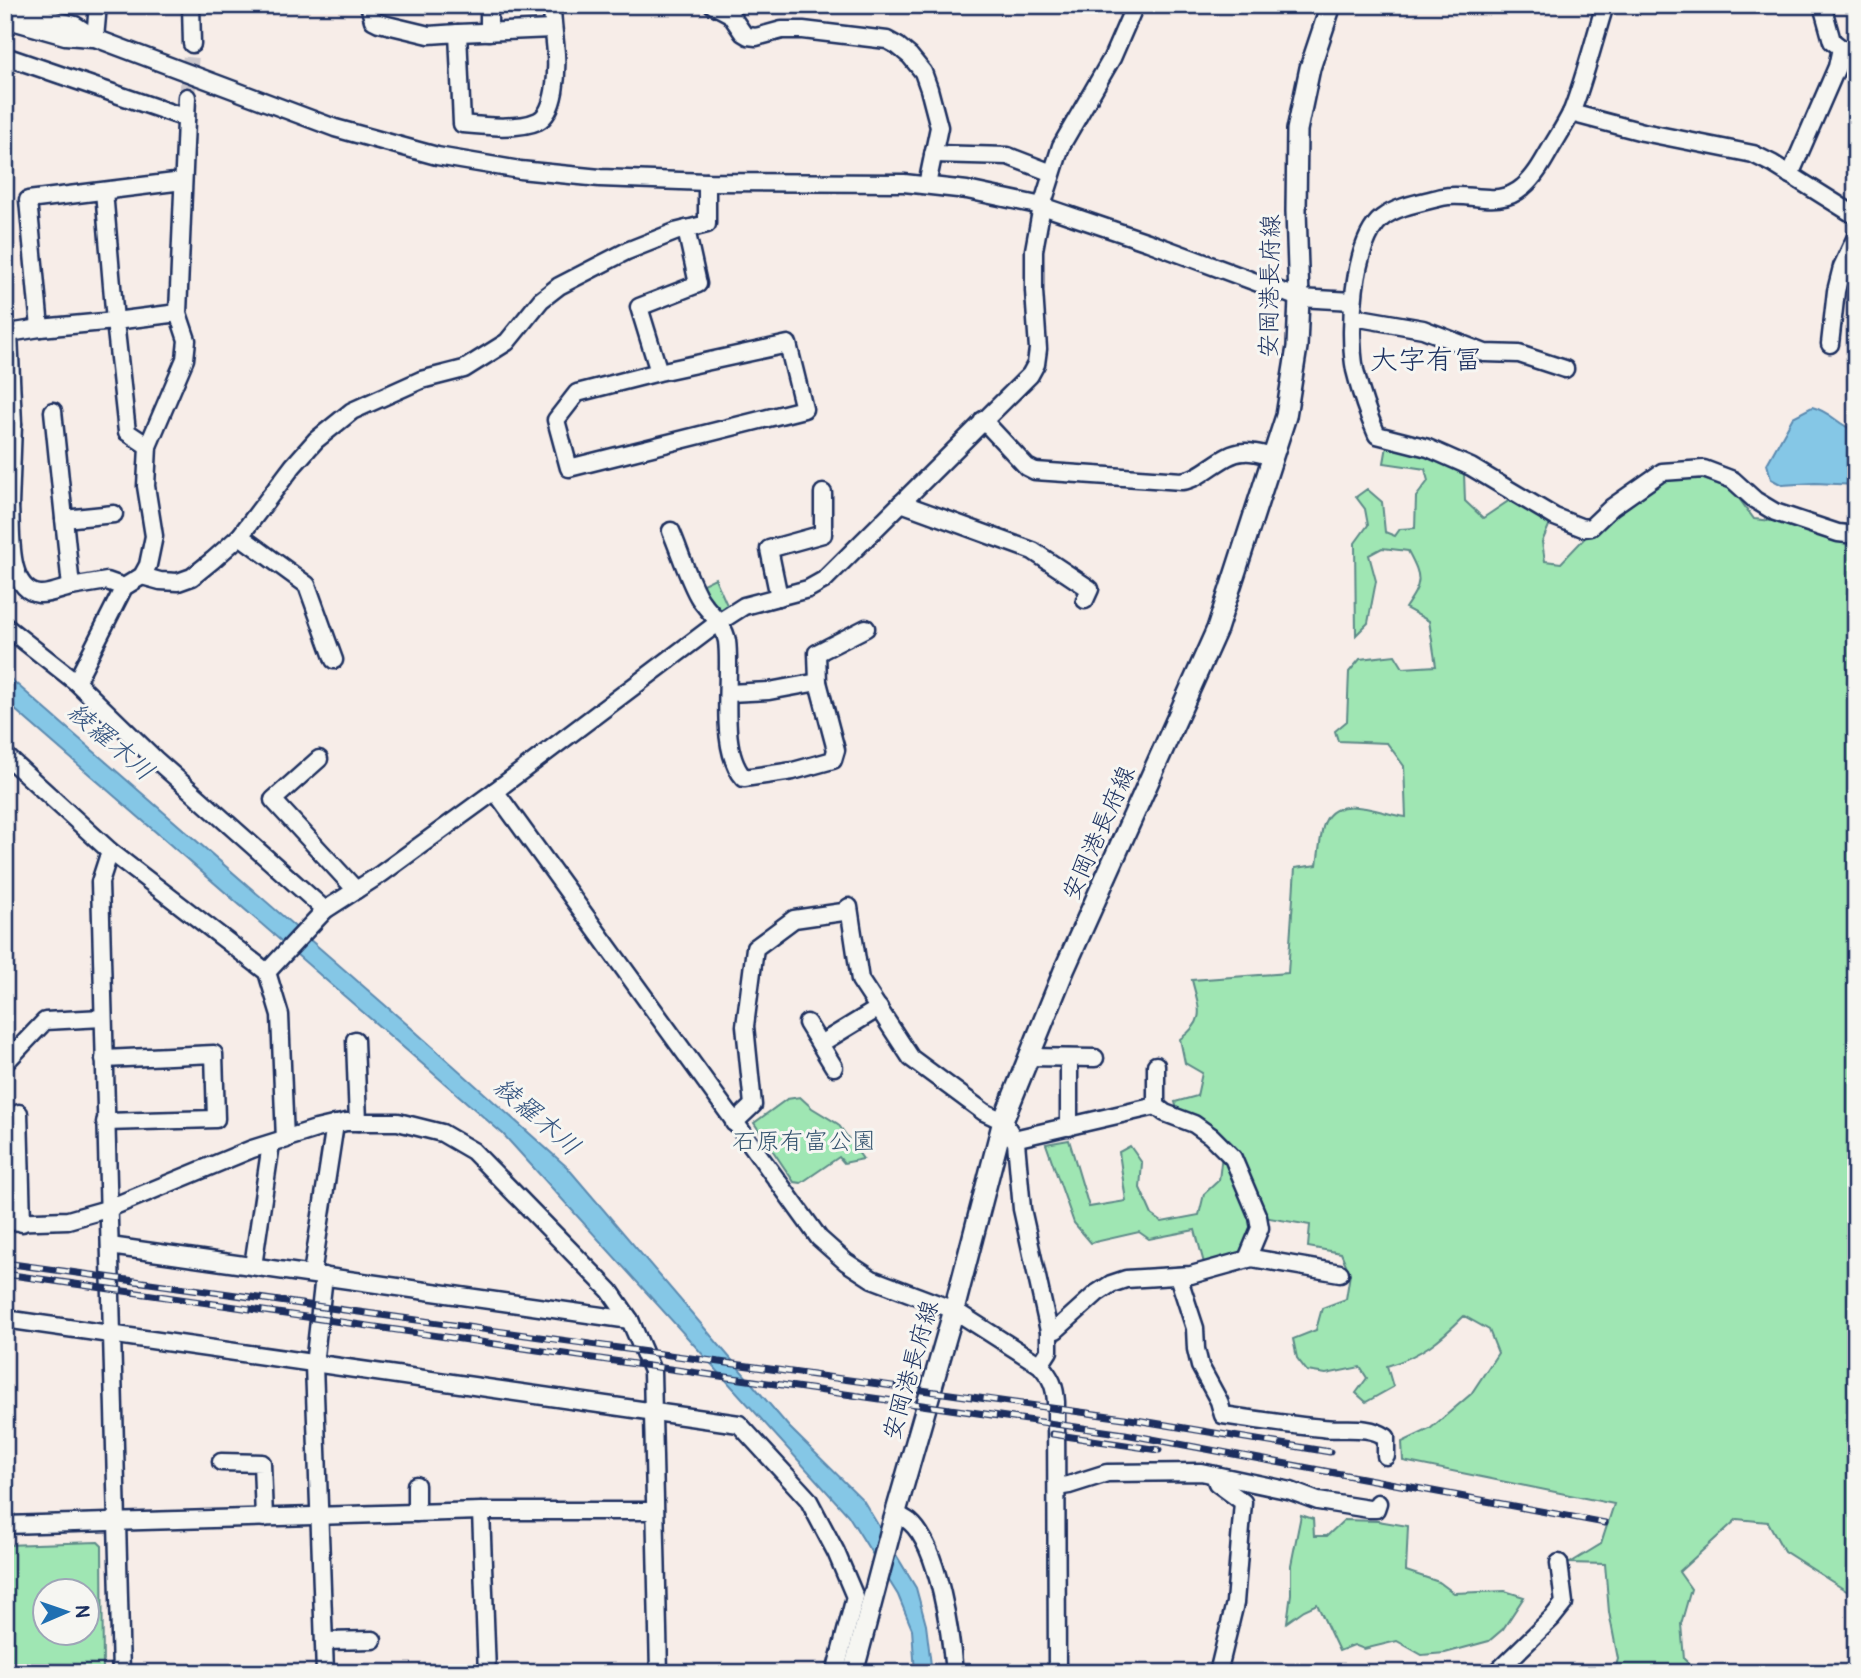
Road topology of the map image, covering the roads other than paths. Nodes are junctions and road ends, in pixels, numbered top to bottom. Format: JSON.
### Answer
{"nodes":[{"id":1,"x":98,"y":5,"type":"edge"},
{"id":2,"x":191,"y":5,"type":"edge"},
{"id":3,"x":369,"y":5,"type":"edge"},
{"id":4,"x":489,"y":5,"type":"edge"},
{"id":5,"x":552,"y":5,"type":"edge"},
{"id":6,"x":713,"y":5,"type":"edge"},
{"id":7,"x":1135,"y":5,"type":"edge"},
{"id":8,"x":1331,"y":5,"type":"edge"},
{"id":9,"x":1605,"y":5,"type":"edge"},
{"id":10,"x":1822,"y":5,"type":"edge"},
{"id":11,"x":5,"y":7,"type":"edge"},
{"id":12,"x":5,"y":19,"type":"edge"},
{"id":13,"x":552,"y":29,"type":"junction"},
{"id":14,"x":489,"y":32,"type":"junction"},
{"id":15,"x":458,"y":33,"type":"junction"},
{"id":16,"x":95,"y":38,"type":"junction"},
{"id":17,"x":192,"y":44,"type":"tunnel mouth"},
{"id":18,"x":5,"y":56,"type":"edge"},
{"id":19,"x":187,"y":97,"type":"tunnel mouth"},
{"id":20,"x":1571,"y":113,"type":"junction"},
{"id":21,"x":186,"y":118,"type":"junction"},
{"id":22,"x":933,"y":154,"type":"junction"},
{"id":23,"x":1052,"y":173,"type":"junction"},
{"id":24,"x":1790,"y":175,"type":"junction"},
{"id":25,"x":183,"y":181,"type":"junction"},
{"id":26,"x":707,"y":182,"type":"junction"},
{"id":27,"x":927,"y":185,"type":"junction"},
{"id":28,"x":104,"y":191,"type":"junction"},
{"id":29,"x":1042,"y":206,"type":"junction"},
{"id":30,"x":1856,"y":216,"type":"edge"},
{"id":31,"x":686,"y":229,"type":"junction"},
{"id":32,"x":1856,"y":237,"type":"edge"},
{"id":33,"x":1299,"y":298,"type":"junction"},
{"id":34,"x":1353,"y":300,"type":"junction"},
{"id":35,"x":178,"y":313,"type":"junction"},
{"id":36,"x":1354,"y":317,"type":"junction"},
{"id":37,"x":115,"y":321,"type":"junction"},
{"id":38,"x":40,"y":328,"type":"junction"},
{"id":39,"x":1830,"y":344,"type":"dead end"},
{"id":40,"x":1565,"y":369,"type":"dead end"},
{"id":41,"x":659,"y":372,"type":"junction"},
{"id":42,"x":53,"y":411,"type":"dead end"},
{"id":43,"x":983,"y":420,"type":"junction"},
{"id":44,"x":9,"y":424,"type":"edge"},
{"id":45,"x":148,"y":446,"type":"junction"},
{"id":46,"x":1273,"y":457,"type":"junction"},
{"id":47,"x":823,"y":493,"type":"dead end"},
{"id":48,"x":901,"y":503,"type":"junction"},
{"id":49,"x":8,"y":507,"type":"edge"},
{"id":50,"x":114,"y":514,"type":"dead end"},
{"id":51,"x":64,"y":519,"type":"junction"},
{"id":52,"x":671,"y":531,"type":"dead end"},
{"id":53,"x":1856,"y":535,"type":"edge"},
{"id":54,"x":240,"y":537,"type":"junction"},
{"id":55,"x":142,"y":576,"type":"junction"},
{"id":56,"x":71,"y":587,"type":"junction"},
{"id":57,"x":124,"y":587,"type":"junction"},
{"id":58,"x":779,"y":597,"type":"junction"},
{"id":59,"x":1085,"y":600,"type":"dead end"},
{"id":60,"x":719,"y":622,"type":"junction"},
{"id":61,"x":5,"y":626,"type":"edge"},
{"id":62,"x":866,"y":628,"type":"dead end"},
{"id":63,"x":334,"y":660,"type":"dead end"},
{"id":64,"x":76,"y":682,"type":"junction"},
{"id":65,"x":818,"y":682,"type":"junction"},
{"id":66,"x":729,"y":693,"type":"junction"},
{"id":67,"x":5,"y":755,"type":"edge"},
{"id":68,"x":318,"y":758,"type":"dead end"},
{"id":69,"x":495,"y":791,"type":"junction"},
{"id":70,"x":110,"y":851,"type":"junction"},
{"id":71,"x":356,"y":890,"type":"junction"},
{"id":72,"x":322,"y":913,"type":"junction"},
{"id":73,"x":267,"y":972,"type":"junction"},
{"id":74,"x":878,"y":1008,"type":"junction"},
{"id":75,"x":103,"y":1018,"type":"junction"},
{"id":76,"x":807,"y":1023,"type":"dead end"},
{"id":77,"x":355,"y":1040,"type":"dead end"},
{"id":78,"x":820,"y":1044,"type":"junction"},
{"id":79,"x":1028,"y":1057,"type":"junction"},
{"id":80,"x":1069,"y":1058,"type":"junction"},
{"id":81,"x":1095,"y":1058,"type":"dead end"},
{"id":82,"x":104,"y":1059,"type":"junction"},
{"id":83,"x":5,"y":1063,"type":"edge"},
{"id":84,"x":1156,"y":1065,"type":"dead end"},
{"id":85,"x":834,"y":1067,"type":"dead end"},
{"id":86,"x":1156,"y":1106,"type":"junction"},
{"id":87,"x":19,"y":1114,"type":"dead end"},
{"id":88,"x":1003,"y":1121,"type":"junction"},
{"id":89,"x":106,"y":1122,"type":"junction"},
{"id":90,"x":358,"y":1122,"type":"junction"},
{"id":91,"x":734,"y":1123,"type":"junction"},
{"id":92,"x":335,"y":1124,"type":"junction"},
{"id":93,"x":1069,"y":1127,"type":"junction"},
{"id":94,"x":1014,"y":1139,"type":"junction"},
{"id":95,"x":278,"y":1142,"type":"junction"},
{"id":96,"x":107,"y":1209,"type":"junction"},
{"id":97,"x":5,"y":1222,"type":"edge"},
{"id":98,"x":22,"y":1223,"type":"junction"},
{"id":99,"x":110,"y":1245,"type":"junction"},
{"id":100,"x":1247,"y":1259,"type":"junction"},
{"id":101,"x":253,"y":1266,"type":"junction"},
{"id":102,"x":1340,"y":1273,"type":"dead end"},
{"id":103,"x":318,"y":1275,"type":"junction"},
{"id":104,"x":1178,"y":1276,"type":"junction"},
{"id":105,"x":954,"y":1310,"type":"junction"},
{"id":106,"x":5,"y":1319,"type":"edge"},
{"id":107,"x":630,"y":1320,"type":"junction"},
{"id":108,"x":1049,"y":1331,"type":"junction"},
{"id":109,"x":113,"y":1334,"type":"junction"},
{"id":110,"x":314,"y":1365,"type":"junction"},
{"id":111,"x":1040,"y":1365,"type":"junction"},
{"id":112,"x":653,"y":1411,"type":"junction"},
{"id":113,"x":1387,"y":1457,"type":"dead end"},
{"id":114,"x":220,"y":1462,"type":"dead end"},
{"id":115,"x":1214,"y":1475,"type":"junction"},
{"id":116,"x":416,"y":1485,"type":"dead end"},
{"id":117,"x":1057,"y":1487,"type":"junction"},
{"id":118,"x":1378,"y":1503,"type":"dead end"},
{"id":119,"x":481,"y":1511,"type":"junction"},
{"id":120,"x":654,"y":1511,"type":"junction"},
{"id":121,"x":416,"y":1513,"type":"junction"},
{"id":122,"x":320,"y":1517,"type":"junction"},
{"id":123,"x":895,"y":1517,"type":"junction"},
{"id":124,"x":264,"y":1518,"type":"junction"},
{"id":125,"x":117,"y":1523,"type":"junction"},
{"id":126,"x":5,"y":1525,"type":"edge"},
{"id":127,"x":1559,"y":1563,"type":"dead end"},
{"id":128,"x":373,"y":1640,"type":"dead end"},
{"id":129,"x":324,"y":1641,"type":"junction"},
{"id":130,"x":121,"y":1673,"type":"edge"},
{"id":131,"x":325,"y":1673,"type":"edge"},
{"id":132,"x":487,"y":1673,"type":"edge"},
{"id":133,"x":659,"y":1673,"type":"edge"},
{"id":134,"x":835,"y":1673,"type":"edge"},
{"id":135,"x":853,"y":1673,"type":"edge"},
{"id":136,"x":954,"y":1673,"type":"edge"},
{"id":137,"x":1057,"y":1673,"type":"edge"},
{"id":138,"x":1218,"y":1673,"type":"edge"},
{"id":139,"x":1496,"y":1673,"type":"edge"}],
"edges":[{"from":1,"to":16,"type":"street"},
{"from":2,"to":17,"type":"street"},
{"from":3,"to":15,"type":"street"},
{"from":4,"to":14,"type":"street"},
{"from":5,"to":13,"type":"street"},
{"from":6,"to":22,"type":"street"},
{"from":7,"to":23,"type":"street"},
{"from":8,"to":33,"type":"main road","name":"安岡港長府線"},
{"from":9,"to":20,"type":"street"},
{"from":10,"to":24,"type":"street"},
{"from":11,"to":16,"type":"street"},
{"from":12,"to":16,"type":"street"},
{"from":13,"to":14,"type":"street"},
{"from":13,"to":15,"type":"street"},
{"from":14,"to":15,"type":"street"},
{"from":16,"to":26,"type":"street"},
{"from":18,"to":21,"type":"street"},
{"from":19,"to":21,"type":"street"},
{"from":20,"to":24,"type":"street"},
{"from":20,"to":34,"type":"street"},
{"from":21,"to":25,"type":"street"},
{"from":22,"to":23,"type":"street"},
{"from":22,"to":27,"type":"street"},
{"from":23,"to":29,"type":"street"},
{"from":24,"to":30,"type":"street"},
{"from":25,"to":28,"type":"street"},
{"from":25,"to":35,"type":"street"},
{"from":26,"to":27,"type":"street"},
{"from":26,"to":31,"type":"street"},
{"from":27,"to":29,"type":"street"},
{"from":28,"to":37,"type":"street"},
{"from":28,"to":38,"type":"street"},
{"from":29,"to":33,"type":"street"},
{"from":29,"to":43,"type":"street"},
{"from":31,"to":41,"type":"street"},
{"from":31,"to":54,"type":"street"},
{"from":32,"to":39,"type":"street"},
{"from":33,"to":34,"type":"street"},
{"from":33,"to":46,"type":"main road","name":"安岡港長府線"},
{"from":34,"to":36,"type":"street"},
{"from":35,"to":37,"type":"street"},
{"from":35,"to":45,"type":"street"},
{"from":36,"to":40,"type":"street"},
{"from":36,"to":53,"type":"street"},
{"from":37,"to":38,"type":"street"},
{"from":37,"to":45,"type":"street"},
{"from":38,"to":44,"type":"street"},
{"from":41,"to":41,"type":"street"},
{"from":42,"to":51,"type":"street"},
{"from":43,"to":46,"type":"street"},
{"from":43,"to":48,"type":"street"},
{"from":44,"to":49,"type":"street"},
{"from":45,"to":55,"type":"street"},
{"from":46,"to":79,"type":"main road","name":"安岡港長府線"},
{"from":47,"to":58,"type":"street"},
{"from":48,"to":58,"type":"street"},
{"from":48,"to":59,"type":"street"},
{"from":49,"to":56,"type":"street"},
{"from":50,"to":51,"type":"street"},
{"from":51,"to":56,"type":"street"},
{"from":52,"to":60,"type":"street"},
{"from":54,"to":55,"type":"street"},
{"from":54,"to":63,"type":"street"},
{"from":55,"to":57,"type":"street"},
{"from":56,"to":57,"type":"street"},
{"from":57,"to":64,"type":"street"},
{"from":58,"to":60,"type":"street"},
{"from":60,"to":66,"type":"street"},
{"from":60,"to":69,"type":"street"},
{"from":61,"to":64,"type":"street"},
{"from":62,"to":65,"type":"street"},
{"from":64,"to":72,"type":"street"},
{"from":65,"to":66,"type":"street"},
{"from":65,"to":66,"type":"street"},
{"from":67,"to":70,"type":"street"},
{"from":68,"to":71,"type":"street"},
{"from":69,"to":71,"type":"street"},
{"from":69,"to":91,"type":"street"},
{"from":70,"to":73,"type":"street"},
{"from":70,"to":75,"type":"street"},
{"from":71,"to":72,"type":"street"},
{"from":72,"to":73,"type":"street"},
{"from":73,"to":95,"type":"street"},
{"from":74,"to":78,"type":"street"},
{"from":74,"to":88,"type":"street"},
{"from":74,"to":91,"type":"street"},
{"from":75,"to":82,"type":"street"},
{"from":75,"to":83,"type":"street"},
{"from":76,"to":78,"type":"street"},
{"from":77,"to":90,"type":"street"},
{"from":78,"to":85,"type":"street"},
{"from":79,"to":80,"type":"street"},
{"from":79,"to":88,"type":"main road","name":"安岡港長府線"},
{"from":80,"to":81,"type":"street"},
{"from":80,"to":93,"type":"street"},
{"from":82,"to":89,"type":"street"},
{"from":82,"to":89,"type":"street"},
{"from":84,"to":86,"type":"street"},
{"from":86,"to":93,"type":"street"},
{"from":86,"to":100,"type":"street"},
{"from":87,"to":98,"type":"street"},
{"from":88,"to":94,"type":"street"},
{"from":88,"to":105,"type":"main road","name":"安岡港長府線"},
{"from":89,"to":96,"type":"street"},
{"from":90,"to":92,"type":"street"},
{"from":90,"to":107,"type":"street"},
{"from":91,"to":105,"type":"street"},
{"from":92,"to":95,"type":"street"},
{"from":92,"to":103,"type":"street"},
{"from":93,"to":94,"type":"street"},
{"from":94,"to":108,"type":"street"},
{"from":95,"to":96,"type":"street"},
{"from":95,"to":101,"type":"street"},
{"from":96,"to":98,"type":"street"},
{"from":96,"to":99,"type":"street"},
{"from":97,"to":98,"type":"street"},
{"from":99,"to":101,"type":"street"},
{"from":99,"to":109,"type":"street"},
{"from":100,"to":102,"type":"street"},
{"from":100,"to":104,"type":"street"},
{"from":101,"to":103,"type":"street"},
{"from":103,"to":107,"type":"street"},
{"from":103,"to":110,"type":"street"},
{"from":104,"to":108,"type":"street"},
{"from":104,"to":113,"type":"street"},
{"from":105,"to":111,"type":"street"},
{"from":105,"to":123,"type":"main road","name":"安岡港長府線"},
{"from":106,"to":109,"type":"street"},
{"from":107,"to":112,"type":"street"},
{"from":108,"to":111,"type":"street"},
{"from":109,"to":110,"type":"street"},
{"from":109,"to":125,"type":"street"},
{"from":110,"to":112,"type":"street"},
{"from":110,"to":122,"type":"street"},
{"from":111,"to":117,"type":"street"},
{"from":112,"to":120,"type":"street"},
{"from":112,"to":134,"type":"street"},
{"from":114,"to":124,"type":"street"},
{"from":115,"to":117,"type":"street"},
{"from":115,"to":118,"type":"street"},
{"from":115,"to":138,"type":"street"},
{"from":116,"to":121,"type":"street"},
{"from":117,"to":137,"type":"street"},
{"from":119,"to":120,"type":"street"},
{"from":119,"to":121,"type":"street"},
{"from":119,"to":132,"type":"street"},
{"from":120,"to":133,"type":"street"},
{"from":121,"to":122,"type":"street"},
{"from":122,"to":124,"type":"street"},
{"from":122,"to":129,"type":"street"},
{"from":123,"to":135,"type":"main road","name":"安岡港長府線"},
{"from":123,"to":136,"type":"street"},
{"from":124,"to":125,"type":"street"},
{"from":125,"to":126,"type":"street"},
{"from":125,"to":130,"type":"street"},
{"from":127,"to":139,"type":"street"},
{"from":128,"to":129,"type":"street"},
{"from":129,"to":131,"type":"street"}]}
